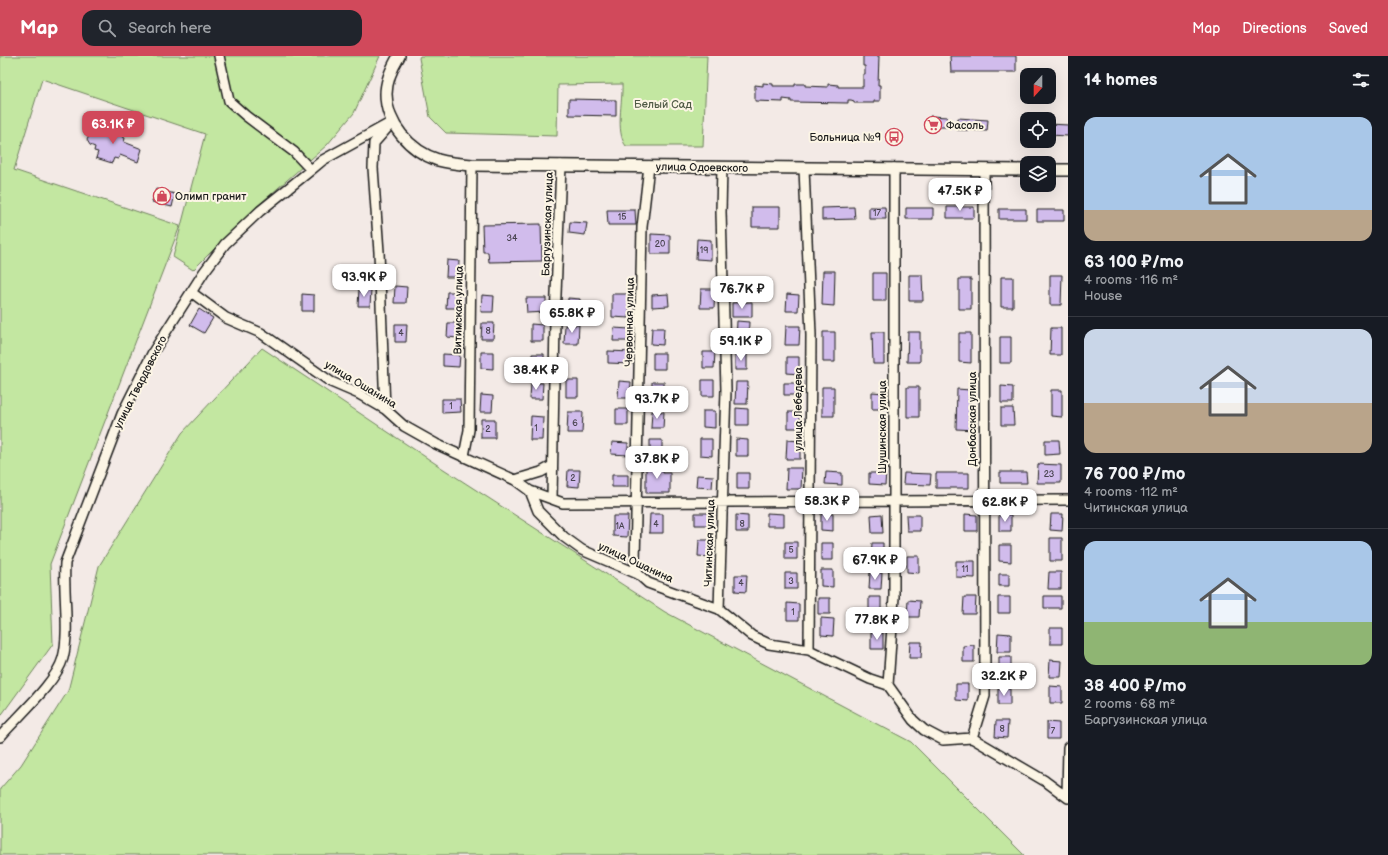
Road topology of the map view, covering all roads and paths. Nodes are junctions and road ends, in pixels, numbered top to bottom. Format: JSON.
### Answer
{"nodes":[{"id":1,"x":219,"y":56,"type":"edge"},
{"id":2,"x":400,"y":56,"type":"edge"},
{"id":3,"x":392,"y":122,"type":"junction"},
{"id":4,"x":472,"y":165,"type":"junction"},
{"id":5,"x":561,"y":165,"type":"junction"},
{"id":6,"x":649,"y":166,"type":"junction"},
{"id":7,"x":722,"y":167,"type":"junction"},
{"id":8,"x":804,"y":168,"type":"junction"},
{"id":9,"x":894,"y":168,"type":"junction"},
{"id":10,"x":310,"y":170,"type":"junction"},
{"id":11,"x":984,"y":170,"type":"junction"},
{"id":12,"x":1020,"y":170,"type":"edge"},
{"id":13,"x":1056,"y":170,"type":"edge"},
{"id":14,"x":1068,"y":170,"type":"edge"},
{"id":15,"x":191,"y":292,"type":"junction"},
{"id":16,"x":384,"y":409,"type":"junction"},
{"id":17,"x":464,"y":456,"type":"junction"},
{"id":18,"x":552,"y":466,"type":"junction"},
{"id":19,"x":515,"y":480,"type":"junction"},
{"id":20,"x":530,"y":491,"type":"junction"},
{"id":21,"x":552,"y":499,"type":"junction"},
{"id":22,"x":894,"y":500,"type":"junction"},
{"id":23,"x":984,"y":500,"type":"junction"},
{"id":24,"x":1068,"y":500,"type":"edge"},
{"id":25,"x":723,"y":501,"type":"junction"},
{"id":26,"x":810,"y":502,"type":"junction"},
{"id":27,"x":637,"y":503,"type":"junction"},
{"id":28,"x":638,"y":574,"type":"junction"},
{"id":29,"x":719,"y":609,"type":"junction"},
{"id":30,"x":809,"y":650,"type":"junction"},
{"id":31,"x":888,"y":685,"type":"junction"},
{"id":32,"x":0,"y":737,"type":"edge"},
{"id":33,"x":972,"y":738,"type":"junction"},
{"id":34,"x":1068,"y":747,"type":"edge"},
{"id":35,"x":1067,"y":797,"type":"edge"}],
"edges":[{"from":1,"to":10,"type":"street"},
{"from":2,"to":3,"type":"street"},
{"from":3,"to":4,"type":"street","name":"улица Одоевского"},
{"from":3,"to":10,"type":"street","name":"улица Твардовского"},
{"from":3,"to":16,"type":"street"},
{"from":4,"to":5,"type":"street","name":"улица Одоевского"},
{"from":4,"to":17,"type":"street","name":"Витимская улица"},
{"from":5,"to":6,"type":"street","name":"улица Одоевского"},
{"from":5,"to":18,"type":"street","name":"Баргузинская улица"},
{"from":6,"to":7,"type":"street","name":"улица Одоевского"},
{"from":6,"to":27,"type":"street","name":"Червонная улица"},
{"from":7,"to":8,"type":"street","name":"улица Одоевского"},
{"from":7,"to":25,"type":"street","name":"Читинская улица"},
{"from":8,"to":9,"type":"street","name":"улица Одоевского"},
{"from":8,"to":26,"type":"street","name":"улица Лебедева"},
{"from":9,"to":11,"type":"street","name":"улица Одоевского"},
{"from":9,"to":22,"type":"street","name":"Шушинская улица"},
{"from":10,"to":15,"type":"street","name":"улица Твардовского"},
{"from":11,"to":12,"type":"street","name":"улица Одоевского"},
{"from":11,"to":23,"type":"street","name":"Донбасская улица"},
{"from":13,"to":14,"type":"street"},
{"from":15,"to":16,"type":"street","name":"улица Ошанина"},
{"from":15,"to":32,"type":"street","name":"улица Твардовского"},
{"from":16,"to":17,"type":"street","name":"улица Ошанина"},
{"from":17,"to":19,"type":"street","name":"улица Ошанина"},
{"from":18,"to":19,"type":"street"},
{"from":18,"to":21,"type":"street","name":"Баргузинская улица"},
{"from":19,"to":20,"type":"street","name":"улица Ошанина"},
{"from":20,"to":21,"type":"street"},
{"from":20,"to":28,"type":"street","name":"улица Ошанина"},
{"from":21,"to":27,"type":"street"},
{"from":22,"to":23,"type":"street"},
{"from":22,"to":26,"type":"street"},
{"from":22,"to":31,"type":"street","name":"Шушинская улица"},
{"from":23,"to":24,"type":"street"},
{"from":23,"to":33,"type":"street","name":"Донбасская улица"},
{"from":25,"to":26,"type":"street"},
{"from":25,"to":27,"type":"street"},
{"from":25,"to":29,"type":"street","name":"Читинская улица"},
{"from":26,"to":30,"type":"street","name":"улица Лебедева"},
{"from":27,"to":28,"type":"street","name":"Червонная улица"},
{"from":28,"to":29,"type":"street","name":"улица Ошанина"},
{"from":29,"to":30,"type":"street","name":"улица Ошанина"},
{"from":30,"to":31,"type":"street","name":"улица Ошанина"},
{"from":31,"to":33,"type":"street"},
{"from":33,"to":35,"type":"street"},
{"from":34,"to":35,"type":"street"}]}
